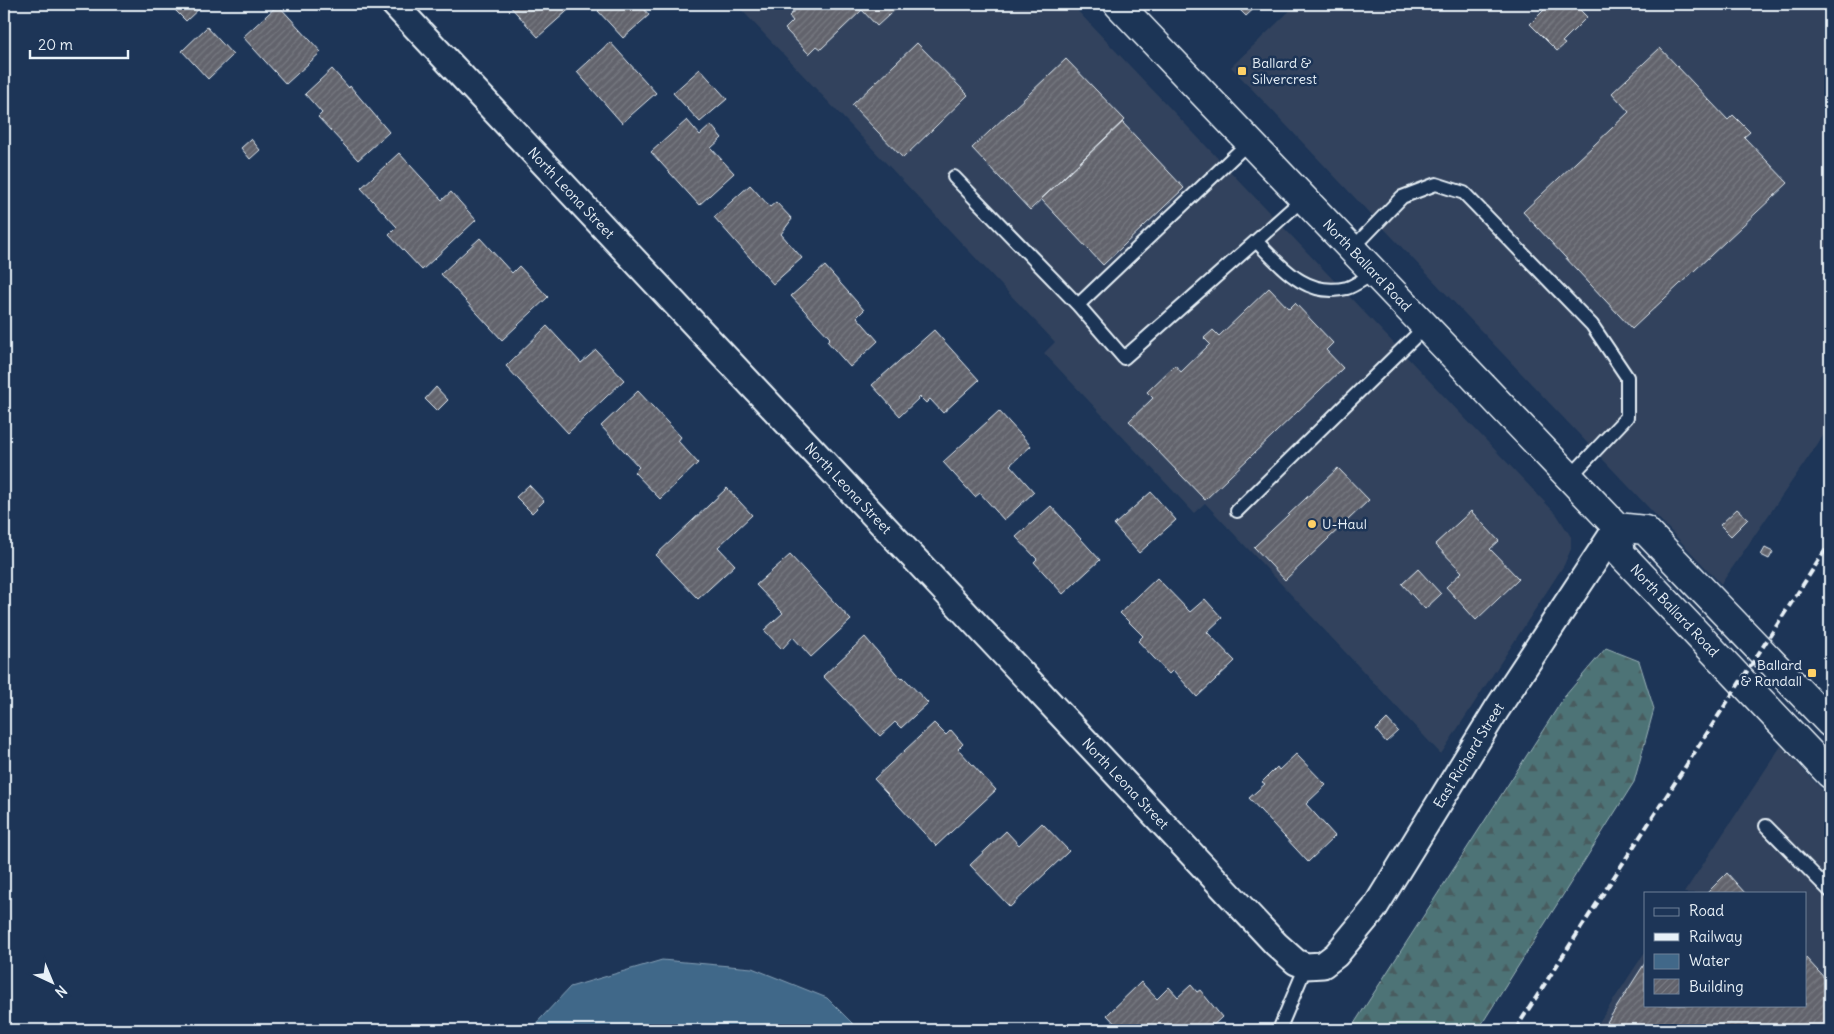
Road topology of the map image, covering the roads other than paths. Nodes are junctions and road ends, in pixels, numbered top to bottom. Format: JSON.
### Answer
{"nodes":[{"id":1,"x":394,"y":4,"type":"edge"},
{"id":2,"x":1118,"y":4,"type":"edge"},
{"id":3,"x":1250,"y":141,"type":"junction"},
{"id":4,"x":954,"y":177,"type":"dead end"},
{"id":5,"x":1304,"y":198,"type":"junction"},
{"id":6,"x":1256,"y":241,"type":"junction"},
{"id":7,"x":1352,"y":249,"type":"junction"},
{"id":8,"x":1375,"y":273,"type":"junction"},
{"id":9,"x":1078,"y":305,"type":"junction"},
{"id":10,"x":1426,"y":326,"type":"junction"},
{"id":11,"x":1570,"y":477,"type":"junction"},
{"id":12,"x":1237,"y":511,"type":"dead end"},
{"id":13,"x":1617,"y":527,"type":"junction"},
{"id":14,"x":1830,"y":723,"type":"edge"},
{"id":15,"x":1830,"y":774,"type":"edge"},
{"id":16,"x":1766,"y":826,"type":"dead end"},
{"id":17,"x":1830,"y":891,"type":"edge"},
{"id":18,"x":1306,"y":966,"type":"junction"},
{"id":19,"x":1279,"y":1030,"type":"edge"}],
"edges":[{"from":1,"to":18,"type":"street","name":"North Leona Street"},
{"from":2,"to":3,"type":"main road","name":"North Ballard Road"},
{"from":3,"to":5,"type":"main road","name":"North Ballard Road"},
{"from":3,"to":9,"type":"lane"},
{"from":4,"to":9,"type":"lane"},
{"from":5,"to":6,"type":"lane"},
{"from":5,"to":7,"type":"main road","name":"North Ballard Road"},
{"from":6,"to":8,"type":"lane"},
{"from":6,"to":9,"type":"lane"},
{"from":7,"to":8,"type":"main road","name":"North Ballard Road"},
{"from":7,"to":11,"type":"lane"},
{"from":8,"to":10,"type":"main road","name":"North Ballard Road"},
{"from":10,"to":11,"type":"main road","name":"North Ballard Road"},
{"from":10,"to":12,"type":"lane"},
{"from":11,"to":13,"type":"main road","name":"North Ballard Road"},
{"from":13,"to":14,"type":"main road"},
{"from":13,"to":15,"type":"main road","name":"North Ballard Road"},
{"from":13,"to":18,"type":"street","name":"East Richard Street"},
{"from":16,"to":17,"type":"lane"},
{"from":18,"to":19,"type":"lane"}]}
